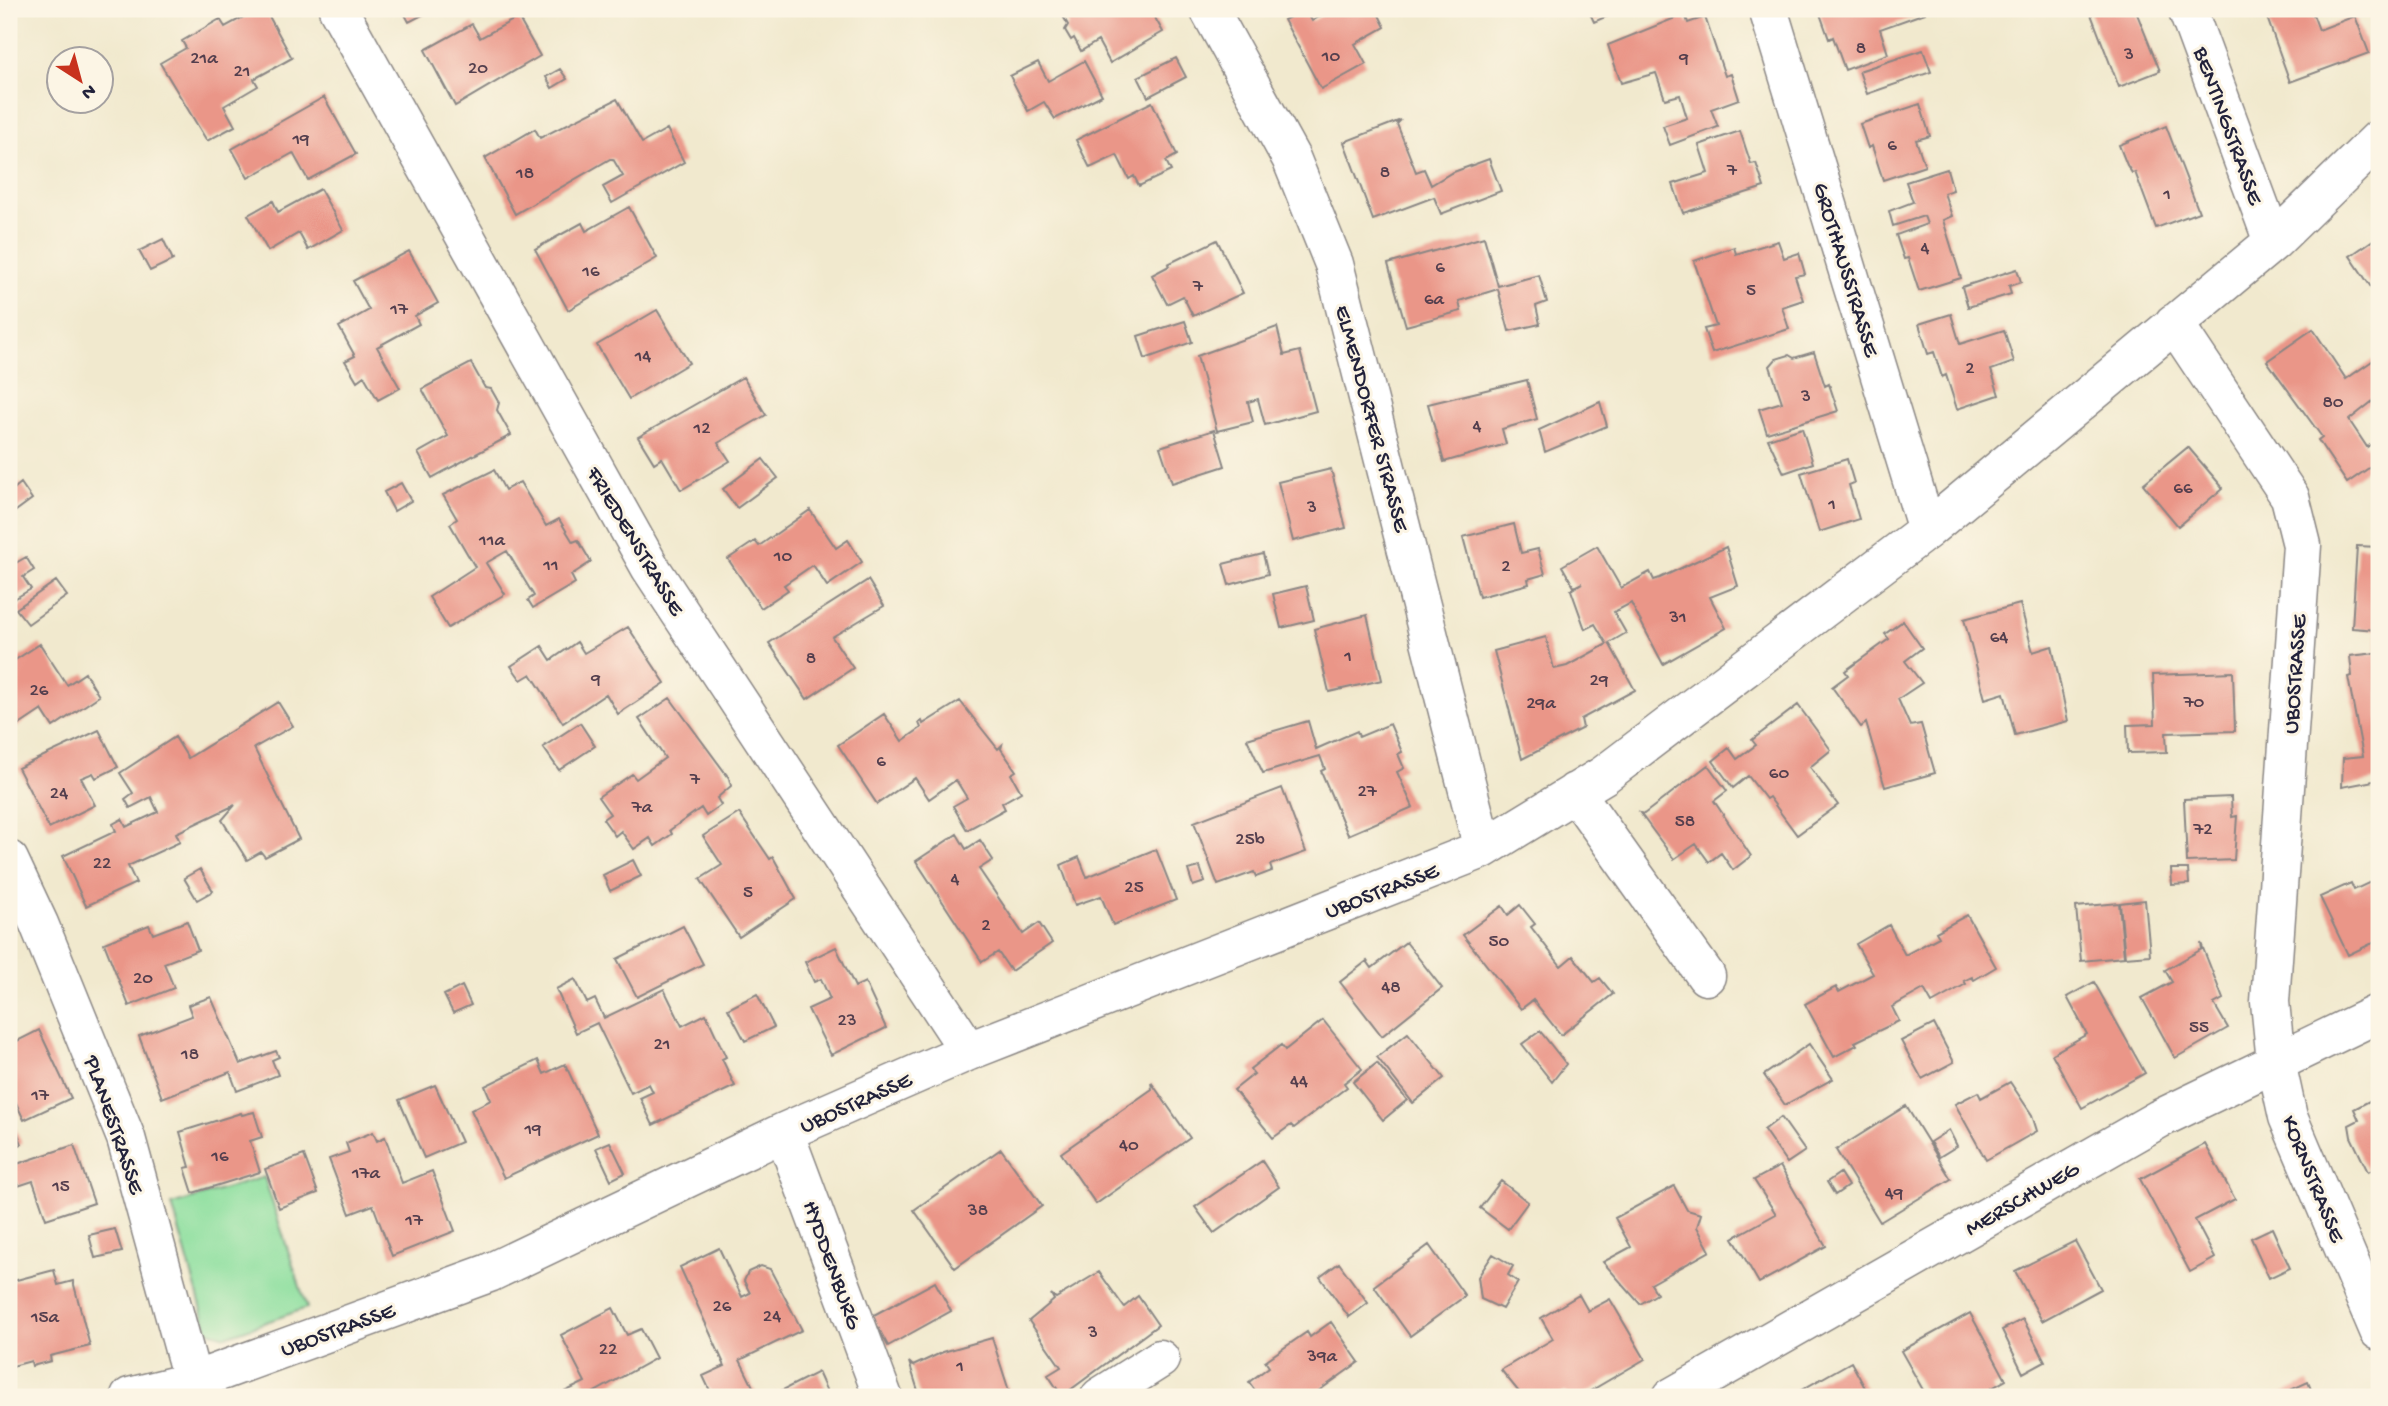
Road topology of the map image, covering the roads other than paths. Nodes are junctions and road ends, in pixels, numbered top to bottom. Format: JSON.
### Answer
{"nodes":[{"id":1,"x":338,"y":9,"type":"edge"},
{"id":2,"x":1209,"y":9,"type":"edge"},
{"id":3,"x":1768,"y":9,"type":"edge"},
{"id":4,"x":2187,"y":9,"type":"edge"},
{"id":5,"x":2379,"y":139,"type":"edge"},
{"id":6,"x":2273,"y":242,"type":"junction"},
{"id":7,"x":2174,"y":323,"type":"junction"},
{"id":8,"x":1927,"y":530,"type":"junction"},
{"id":9,"x":1576,"y":792,"type":"junction"},
{"id":10,"x":1483,"y":849,"type":"junction"},
{"id":11,"x":9,"y":860,"type":"edge"},
{"id":12,"x":1706,"y":976,"type":"dead end"},
{"id":13,"x":2379,"y":1013,"type":"edge"},
{"id":14,"x":969,"y":1051,"type":"junction"},
{"id":15,"x":2276,"y":1062,"type":"junction"},
{"id":16,"x":784,"y":1132,"type":"junction"},
{"id":17,"x":2379,"y":1331,"type":"edge"},
{"id":18,"x":1160,"y":1359,"type":"dead end"},
{"id":19,"x":196,"y":1389,"type":"edge"},
{"id":20,"x":130,"y":1397,"type":"edge"},
{"id":21,"x":884,"y":1397,"type":"edge"},
{"id":22,"x":1100,"y":1397,"type":"edge"},
{"id":23,"x":1672,"y":1397,"type":"edge"}],
"edges":[{"from":1,"to":14,"type":"street","name":"FRIEDENSTRASSE"},
{"from":2,"to":10,"type":"street","name":"ELMENDORFER STRASSE"},
{"from":3,"to":8,"type":"street","name":"GROTHAUSSTRASSE"},
{"from":4,"to":6,"type":"street","name":"BENTINGSTRASSE"},
{"from":5,"to":6,"type":"street","name":"UBOSTRASSE"},
{"from":6,"to":7,"type":"street","name":"UBOSTRASSE"},
{"from":7,"to":8,"type":"street","name":"UBOSTRASSE"},
{"from":7,"to":15,"type":"street","name":"UBOSTRASSE"},
{"from":8,"to":9,"type":"street","name":"UBOSTRASSE"},
{"from":9,"to":10,"type":"street","name":"UBOSTRASSE"},
{"from":9,"to":12,"type":"street"},
{"from":10,"to":14,"type":"street","name":"UBOSTRASSE"},
{"from":11,"to":19,"type":"street","name":"PLANESTRASSE"},
{"from":13,"to":15,"type":"street","name":"MERSCHWEG"},
{"from":14,"to":16,"type":"street","name":"UBOSTRASSE"},
{"from":15,"to":17,"type":"street","name":"KORNSTRASSE"},
{"from":15,"to":23,"type":"street","name":"MERSCHWEG"},
{"from":16,"to":19,"type":"street","name":"UBOSTRASSE"},
{"from":16,"to":21,"type":"street","name":"HYDDENBURG"},
{"from":18,"to":22,"type":"street"},
{"from":19,"to":20,"type":"street","name":"UBOSTRASSE"}]}
